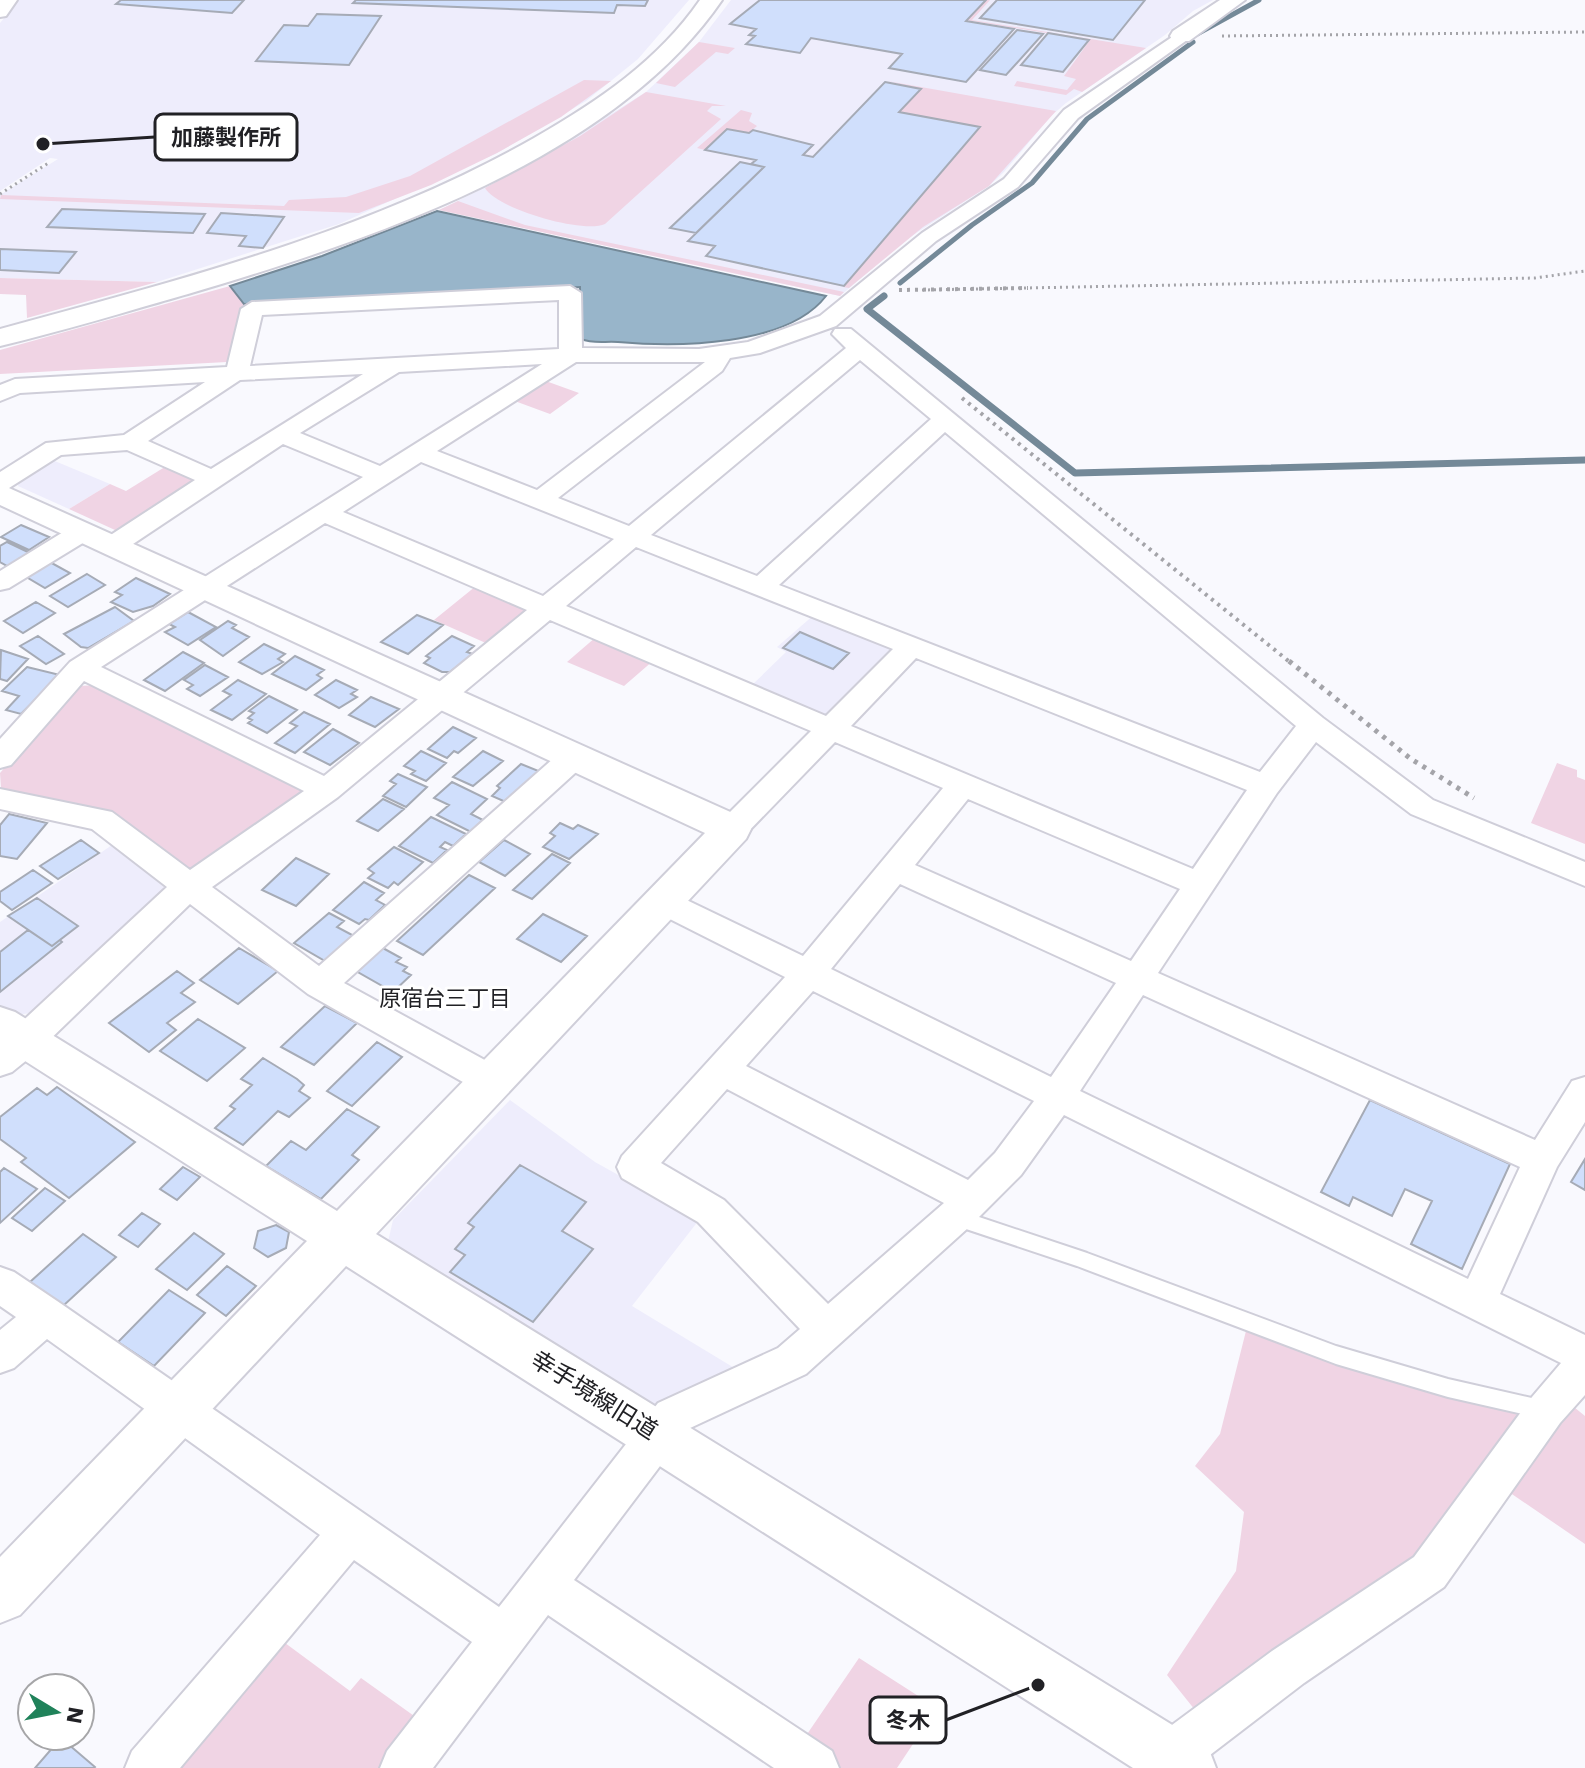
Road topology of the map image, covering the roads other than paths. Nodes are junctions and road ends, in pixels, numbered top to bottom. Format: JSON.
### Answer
{"nodes":[{"id":1,"x":9,"y":0,"type":"edge"},
{"id":2,"x":711,"y":0,"type":"edge"},
{"id":3,"x":1234,"y":0,"type":"edge"},
{"id":4,"x":0,"y":12,"type":"edge"},
{"id":5,"x":1181,"y":36,"type":"joint"},
{"id":6,"x":828,"y":321,"type":"junction"},
{"id":7,"x":0,"y":338,"type":"edge"},
{"id":8,"x":859,"y":349,"type":"junction"},
{"id":9,"x":721,"y":354,"type":"junction"},
{"id":10,"x":571,"y":355,"type":"junction"},
{"id":11,"x":394,"y":365,"type":"junction"},
{"id":12,"x":237,"y":372,"type":"junction"},
{"id":13,"x":0,"y":394,"type":"edge"},
{"id":14,"x":944,"y":420,"type":"junction"},
{"id":15,"x":281,"y":434,"type":"junction"},
{"id":16,"x":130,"y":442,"type":"junction"},
{"id":17,"x":418,"y":452,"type":"junction"},
{"id":18,"x":383,"y":476,"type":"junction"},
{"id":19,"x":213,"y":479,"type":"junction"},
{"id":20,"x":0,"y":483,"type":"edge"},
{"id":21,"x":0,"y":493,"type":"edge"},
{"id":22,"x":539,"y":500,"type":"junction"},
{"id":23,"x":326,"y":514,"type":"junction"},
{"id":24,"x":631,"y":537,"type":"junction"},
{"id":25,"x":97,"y":539,"type":"junction"},
{"id":26,"x":0,"y":582,"type":"edge"},
{"id":27,"x":761,"y":587,"type":"junction"},
{"id":28,"x":207,"y":589,"type":"junction"},
{"id":29,"x":546,"y":609,"type":"junction"},
{"id":30,"x":913,"y":645,"type":"junction"},
{"id":31,"x":80,"y":668,"type":"junction"},
{"id":32,"x":438,"y":697,"type":"junction"},
{"id":33,"x":12,"y":724,"type":"edge"},
{"id":34,"x":1313,"y":725,"type":"junction"},
{"id":35,"x":831,"y":730,"type":"junction"},
{"id":36,"x":574,"y":757,"type":"junction"},
{"id":37,"x":0,"y":758,"type":"edge"},
{"id":38,"x":963,"y":785,"type":"junction"},
{"id":39,"x":1266,"y":786,"type":"junction"},
{"id":40,"x":327,"y":790,"type":"junction"},
{"id":41,"x":0,"y":799,"type":"edge"},
{"id":42,"x":732,"y":829,"type":"junction"},
{"id":43,"x":893,"y":868,"type":"junction"},
{"id":44,"x":1585,"y":875,"type":"edge"},
{"id":45,"x":1200,"y":885,"type":"junction"},
{"id":46,"x":187,"y":887,"type":"junction"},
{"id":47,"x":661,"y":901,"type":"junction"},
{"id":48,"x":808,"y":974,"type":"junction"},
{"id":49,"x":1135,"y":979,"type":"junction"},
{"id":50,"x":320,"y":985,"type":"junction"},
{"id":51,"x":9,"y":1042,"type":"edge"},
{"id":52,"x":720,"y":1069,"type":"junction"},
{"id":53,"x":490,"y":1080,"type":"junction"},
{"id":54,"x":1585,"y":1091,"type":"edge"},
{"id":55,"x":1057,"y":1097,"type":"junction"},
{"id":56,"x":1542,"y":1160,"type":"junction"},
{"id":57,"x":963,"y":1208,"type":"junction"},
{"id":58,"x":342,"y":1238,"type":"junction"},
{"id":59,"x":0,"y":1284,"type":"edge"},
{"id":60,"x":1477,"y":1302,"type":"junction"},
{"id":61,"x":46,"y":1315,"type":"junction"},
{"id":62,"x":827,"y":1330,"type":"junction"},
{"id":63,"x":0,"y":1355,"type":"edge"},
{"id":64,"x":1585,"y":1355,"type":"edge"},
{"id":65,"x":1585,"y":1365,"type":"edge"},
{"id":66,"x":178,"y":1408,"type":"junction"},
{"id":67,"x":1546,"y":1410,"type":"junction"},
{"id":68,"x":656,"y":1434,"type":"junction"},
{"id":69,"x":349,"y":1533,"type":"junction"},
{"id":70,"x":544,"y":1586,"type":"junction"},
{"id":71,"x":0,"y":1596,"type":"edge"},
{"id":72,"x":504,"y":1637,"type":"junction"},
{"id":73,"x":1173,"y":1764,"type":"edge"},
{"id":74,"x":149,"y":1768,"type":"edge"},
{"id":75,"x":404,"y":1768,"type":"edge"},
{"id":76,"x":815,"y":1768,"type":"edge"}],
"edges":[{"from":1,"to":4,"type":"street"},
{"from":2,"to":7,"type":"street"},
{"from":3,"to":5,"type":"street"},
{"from":5,"to":6,"type":"street"},
{"from":6,"to":8,"type":"street"},
{"from":6,"to":9,"type":"street"},
{"from":8,"to":14,"type":"street"},
{"from":8,"to":24,"type":"street"},
{"from":9,"to":10,"type":"street"},
{"from":9,"to":22,"type":"street"},
{"from":10,"to":11,"type":"street"},
{"from":10,"to":12,"type":"street"},
{"from":10,"to":17,"type":"street"},
{"from":11,"to":12,"type":"street"},
{"from":11,"to":15,"type":"street"},
{"from":12,"to":13,"type":"street"},
{"from":12,"to":16,"type":"street"},
{"from":14,"to":27,"type":"street"},
{"from":14,"to":34,"type":"street"},
{"from":15,"to":18,"type":"street"},
{"from":15,"to":19,"type":"street"},
{"from":16,"to":19,"type":"street"},
{"from":16,"to":20,"type":"street"},
{"from":17,"to":18,"type":"street"},
{"from":17,"to":22,"type":"street"},
{"from":18,"to":23,"type":"street"},
{"from":19,"to":25,"type":"street"},
{"from":21,"to":25,"type":"street"},
{"from":22,"to":24,"type":"street"},
{"from":23,"to":28,"type":"street"},
{"from":23,"to":29,"type":"street"},
{"from":24,"to":27,"type":"street"},
{"from":24,"to":29,"type":"street"},
{"from":25,"to":26,"type":"street"},
{"from":25,"to":28,"type":"street"},
{"from":27,"to":30,"type":"street"},
{"from":28,"to":31,"type":"street"},
{"from":28,"to":32,"type":"street"},
{"from":29,"to":32,"type":"street"},
{"from":29,"to":35,"type":"street"},
{"from":30,"to":35,"type":"street"},
{"from":30,"to":39,"type":"street"},
{"from":31,"to":33,"type":"street"},
{"from":31,"to":40,"type":"street"},
{"from":32,"to":36,"type":"street"},
{"from":32,"to":40,"type":"street"},
{"from":33,"to":37,"type":"street"},
{"from":34,"to":39,"type":"street"},
{"from":34,"to":44,"type":"street"},
{"from":35,"to":38,"type":"street"},
{"from":35,"to":42,"type":"street"},
{"from":36,"to":42,"type":"street"},
{"from":36,"to":50,"type":"street"},
{"from":38,"to":43,"type":"street"},
{"from":38,"to":45,"type":"street"},
{"from":39,"to":45,"type":"street"},
{"from":40,"to":46,"type":"street"},
{"from":41,"to":46,"type":"street"},
{"from":42,"to":47,"type":"street"},
{"from":43,"to":48,"type":"street"},
{"from":43,"to":49,"type":"street"},
{"from":45,"to":49,"type":"street"},
{"from":46,"to":50,"type":"street"},
{"from":46,"to":51,"type":"street"},
{"from":47,"to":48,"type":"street"},
{"from":47,"to":53,"type":"street"},
{"from":48,"to":52,"type":"street"},
{"from":48,"to":55,"type":"street"},
{"from":49,"to":55,"type":"street"},
{"from":49,"to":56,"type":"street"},
{"from":50,"to":53,"type":"street"},
{"from":51,"to":58,"type":"street","name":"幸手境線旧道"},
{"from":52,"to":57,"type":"street"},
{"from":52,"to":62,"type":"street"},
{"from":53,"to":58,"type":"street"},
{"from":54,"to":56,"type":"street"},
{"from":55,"to":57,"type":"street"},
{"from":55,"to":60,"type":"street"},
{"from":56,"to":60,"type":"street"},
{"from":57,"to":62,"type":"street"},
{"from":57,"to":67,"type":"lane"},
{"from":58,"to":66,"type":"street"},
{"from":58,"to":68,"type":"street","name":"幸手境線旧道"},
{"from":59,"to":61,"type":"street"},
{"from":60,"to":64,"type":"street"},
{"from":61,"to":63,"type":"street"},
{"from":61,"to":66,"type":"street"},
{"from":62,"to":68,"type":"street"},
{"from":65,"to":67,"type":"street"},
{"from":66,"to":69,"type":"street"},
{"from":66,"to":71,"type":"street"},
{"from":67,"to":73,"type":"street"},
{"from":68,"to":70,"type":"street"},
{"from":68,"to":73,"type":"street","name":"幸手境線旧道"},
{"from":69,"to":72,"type":"street"},
{"from":69,"to":74,"type":"street"},
{"from":70,"to":72,"type":"street"},
{"from":70,"to":76,"type":"street"},
{"from":72,"to":75,"type":"street"}]}
